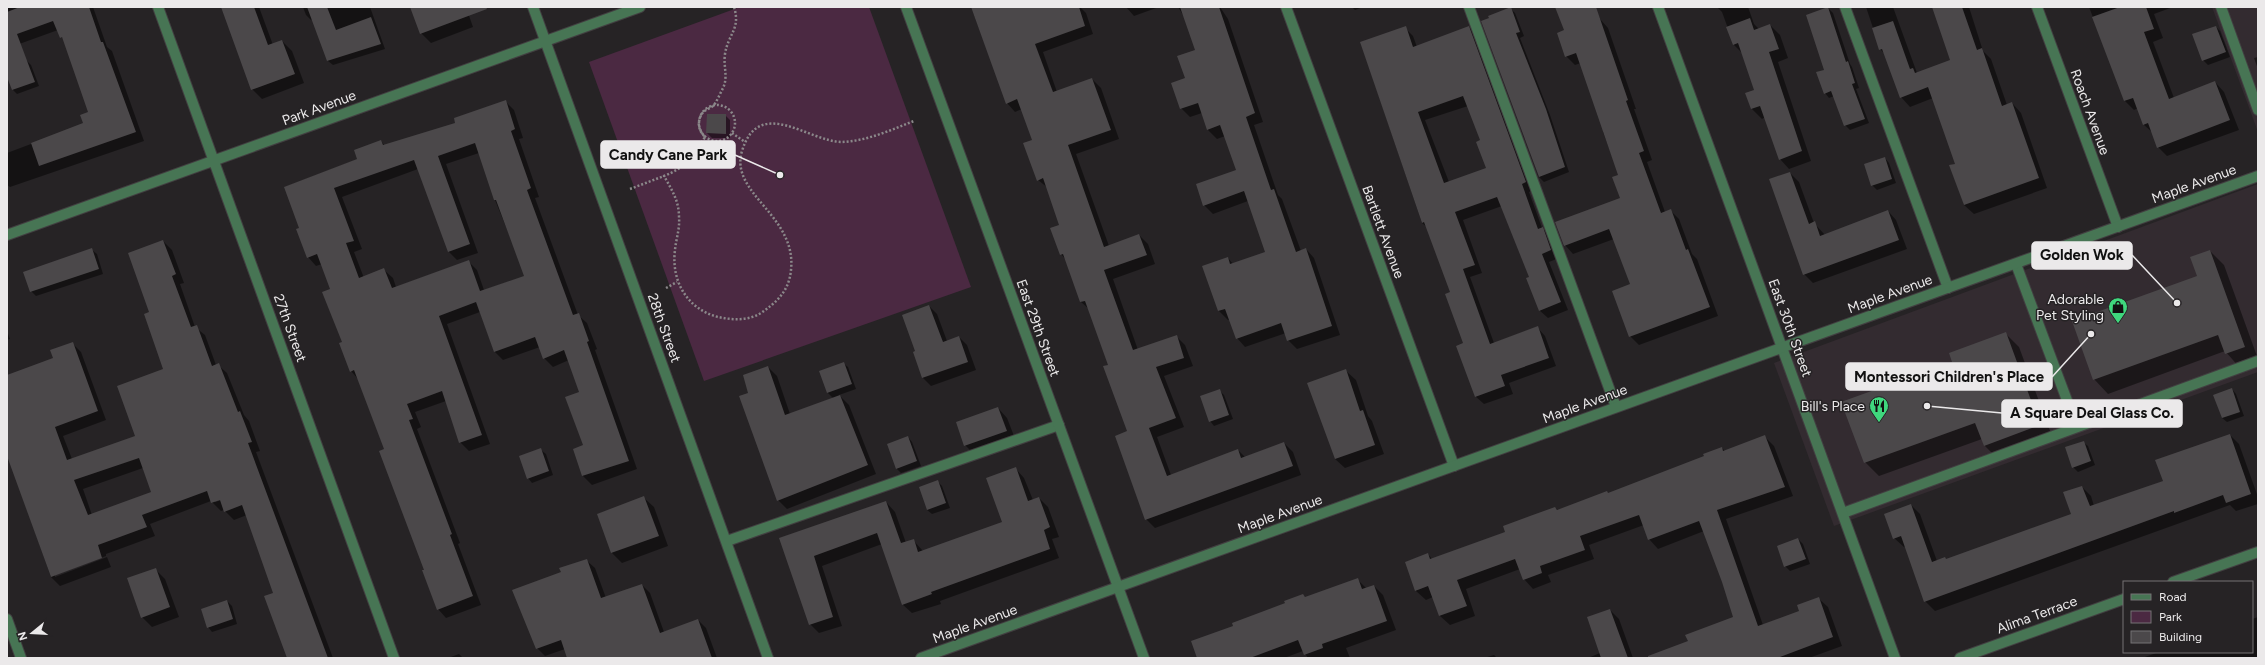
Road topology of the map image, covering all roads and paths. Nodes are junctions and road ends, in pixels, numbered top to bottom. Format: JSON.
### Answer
{"nodes":[{"id":1,"x":158,"y":7,"type":"edge"},
{"id":2,"x":534,"y":7,"type":"edge"},
{"id":3,"x":640,"y":7,"type":"edge"},
{"id":4,"x":734,"y":7,"type":"edge"},
{"id":5,"x":906,"y":7,"type":"edge"},
{"id":6,"x":1286,"y":7,"type":"edge"},
{"id":7,"x":1470,"y":7,"type":"edge"},
{"id":8,"x":1658,"y":7,"type":"edge"},
{"id":9,"x":1845,"y":7,"type":"edge"},
{"id":10,"x":2036,"y":7,"type":"edge"},
{"id":11,"x":2220,"y":7,"type":"edge"},
{"id":12,"x":546,"y":41,"type":"junction"},
{"id":13,"x":713,"y":106,"type":"junction"},
{"id":14,"x":2258,"y":110,"type":"edge"},
{"id":15,"x":914,"y":121,"type":"dead end"},
{"id":16,"x":732,"y":133,"type":"junction"},
{"id":17,"x":705,"y":137,"type":"junction"},
{"id":18,"x":745,"y":142,"type":"junction"},
{"id":19,"x":214,"y":161,"type":"junction"},
{"id":20,"x":664,"y":176,"type":"junction"},
{"id":21,"x":2258,"y":177,"type":"edge"},
{"id":22,"x":630,"y":189,"type":"dead end"},
{"id":23,"x":2118,"y":227,"type":"junction"},
{"id":24,"x":7,"y":235,"type":"edge"},
{"id":25,"x":2016,"y":264,"type":"junction"},
{"id":26,"x":677,"y":282,"type":"junction"},
{"id":27,"x":666,"y":288,"type":"dead end"},
{"id":28,"x":1948,"y":288,"type":"junction"},
{"id":29,"x":1782,"y":347,"type":"junction"},
{"id":30,"x":2258,"y":361,"type":"edge"},
{"id":31,"x":1616,"y":407,"type":"junction"},
{"id":32,"x":1059,"y":425,"type":"junction"},
{"id":33,"x":2077,"y":427,"type":"junction"},
{"id":34,"x":1454,"y":466,"type":"junction"},
{"id":35,"x":1842,"y":513,"type":"junction"},
{"id":36,"x":727,"y":541,"type":"junction"},
{"id":37,"x":2258,"y":552,"type":"edge"},
{"id":38,"x":2176,"y":581,"type":"edge"},
{"id":39,"x":1118,"y":587,"type":"junction"},
{"id":40,"x":2123,"y":599,"type":"edge"},
{"id":41,"x":7,"y":619,"type":"edge"},
{"id":42,"x":21,"y":658,"type":"edge"},
{"id":43,"x":394,"y":658,"type":"edge"},
{"id":44,"x":768,"y":658,"type":"edge"},
{"id":45,"x":921,"y":658,"type":"edge"},
{"id":46,"x":1144,"y":658,"type":"edge"},
{"id":47,"x":1895,"y":658,"type":"edge"},
{"id":48,"x":1960,"y":658,"type":"edge"}],
"edges":[{"from":1,"to":19,"type":"street","name":"27th Street"},
{"from":2,"to":12,"type":"street","name":"28th Street"},
{"from":3,"to":12,"type":"street","name":"Park Avenue"},
{"from":4,"to":13,"type":"path"},
{"from":5,"to":32,"type":"street","name":"East 29th Street"},
{"from":6,"to":34,"type":"street","name":"Bartlett Avenue"},
{"from":7,"to":31,"type":"street"},
{"from":8,"to":29,"type":"street","name":"East 30th Street"},
{"from":9,"to":28,"type":"street"},
{"from":10,"to":23,"type":"street","name":"Roach Avenue"},
{"from":11,"to":14,"type":"street"},
{"from":12,"to":19,"type":"street","name":"Park Avenue"},
{"from":12,"to":36,"type":"street","name":"28th Street"},
{"from":13,"to":16,"type":"path"},
{"from":13,"to":17,"type":"path"},
{"from":15,"to":18,"type":"path"},
{"from":16,"to":17,"type":"path"},
{"from":16,"to":18,"type":"path"},
{"from":17,"to":20,"type":"path"},
{"from":18,"to":26,"type":"path"},
{"from":19,"to":24,"type":"street","name":"Park Avenue"},
{"from":19,"to":43,"type":"street","name":"27th Street"},
{"from":20,"to":22,"type":"path"},
{"from":20,"to":26,"type":"path"},
{"from":21,"to":23,"type":"street","name":"Maple Avenue"},
{"from":23,"to":25,"type":"street","name":"Maple Avenue"},
{"from":25,"to":28,"type":"street","name":"Maple Avenue"},
{"from":25,"to":33,"type":"street"},
{"from":26,"to":27,"type":"path"},
{"from":28,"to":29,"type":"street","name":"Maple Avenue"},
{"from":29,"to":31,"type":"street","name":"Maple Avenue"},
{"from":29,"to":35,"type":"street","name":"East 30th Street"},
{"from":30,"to":33,"type":"street"},
{"from":31,"to":34,"type":"street","name":"Maple Avenue"},
{"from":32,"to":36,"type":"street"},
{"from":32,"to":39,"type":"street","name":"East 29th Street"},
{"from":33,"to":35,"type":"street"},
{"from":34,"to":39,"type":"street","name":"Maple Avenue"},
{"from":35,"to":47,"type":"street","name":"East 30th Street"},
{"from":36,"to":44,"type":"street","name":"28th Street"},
{"from":37,"to":38,"type":"street"},
{"from":39,"to":45,"type":"street","name":"Maple Avenue"},
{"from":39,"to":46,"type":"street","name":"East 29th Street"},
{"from":40,"to":48,"type":"street","name":"Alima Terrace"},
{"from":41,"to":42,"type":"street"}]}
